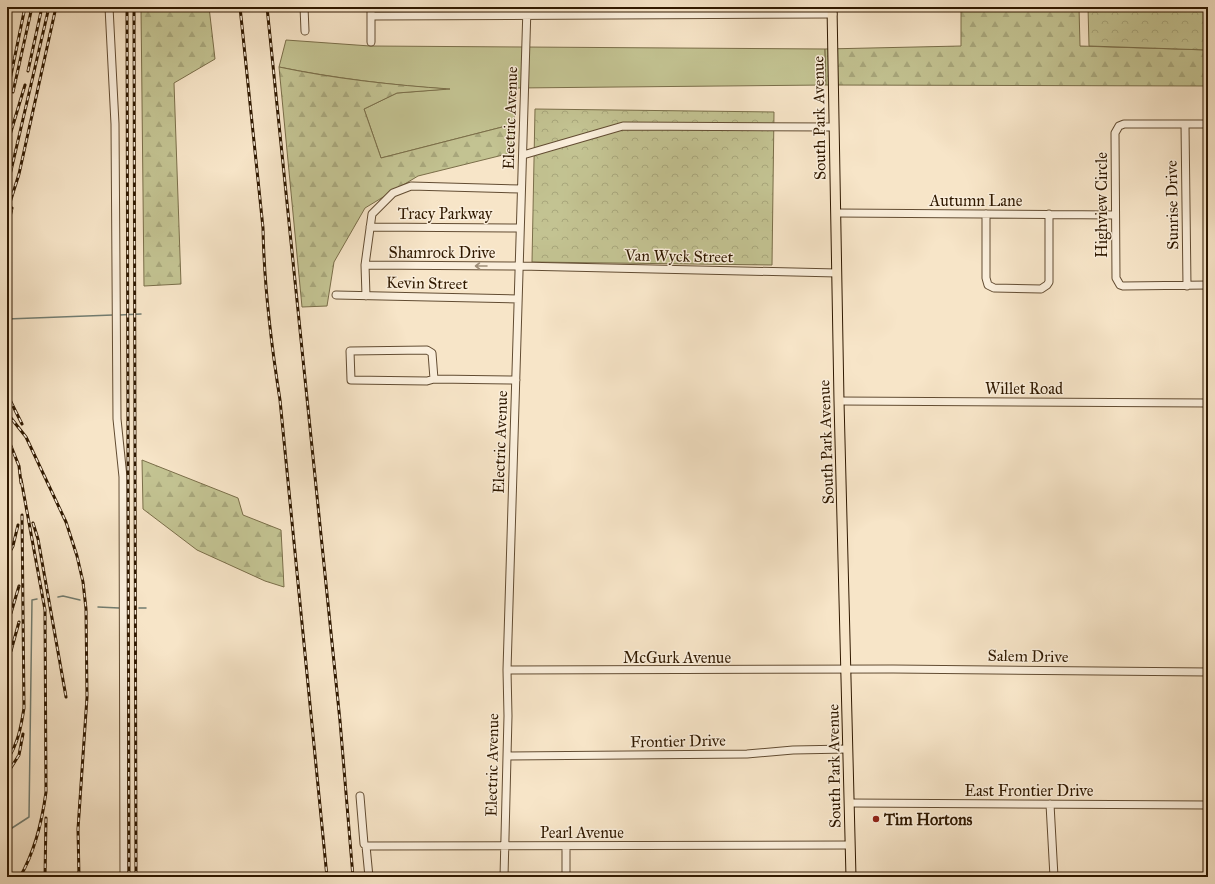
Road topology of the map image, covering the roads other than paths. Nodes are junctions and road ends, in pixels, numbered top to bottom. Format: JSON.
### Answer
{"nodes":[{"id":1,"x":109,"y":7,"type":"edge"},
{"id":2,"x":304,"y":7,"type":"edge"},
{"id":3,"x":371,"y":7,"type":"edge"},
{"id":4,"x":526,"y":7,"type":"edge"},
{"id":5,"x":832,"y":11,"type":"edge"},
{"id":6,"x":371,"y":16,"type":"junction"},
{"id":7,"x":526,"y":16,"type":"junction"},
{"id":8,"x":305,"y":31,"type":"dead end"},
{"id":9,"x":371,"y":42,"type":"dead end"},
{"id":10,"x":1185,"y":124,"type":"junction"},
{"id":11,"x":1208,"y":124,"type":"edge"},
{"id":12,"x":834,"y":126,"type":"junction"},
{"id":13,"x":523,"y":155,"type":"junction"},
{"id":14,"x":522,"y":189,"type":"junction"},
{"id":15,"x":836,"y":213,"type":"junction"},
{"id":16,"x":986,"y":214,"type":"junction"},
{"id":17,"x":1049,"y":214,"type":"junction"},
{"id":18,"x":1115,"y":215,"type":"junction"},
{"id":19,"x":370,"y":227,"type":"junction"},
{"id":20,"x":520,"y":228,"type":"junction"},
{"id":21,"x":365,"y":265,"type":"junction"},
{"id":22,"x":520,"y":266,"type":"junction"},
{"id":23,"x":837,"y":273,"type":"junction"},
{"id":24,"x":1208,"y":285,"type":"edge"},
{"id":25,"x":1187,"y":286,"type":"junction"},
{"id":26,"x":336,"y":296,"type":"dead end"},
{"id":27,"x":366,"y":296,"type":"junction"},
{"id":28,"x":518,"y":299,"type":"junction"},
{"id":29,"x":434,"y":379,"type":"junction"},
{"id":30,"x":516,"y":380,"type":"junction"},
{"id":31,"x":839,"y":401,"type":"junction"},
{"id":32,"x":1208,"y":403,"type":"edge"},
{"id":33,"x":507,"y":670,"type":"junction"},
{"id":34,"x":847,"y":670,"type":"junction"},
{"id":35,"x":1208,"y":672,"type":"edge"},
{"id":36,"x":848,"y":749,"type":"junction"},
{"id":37,"x":507,"y":756,"type":"junction"},
{"id":38,"x":360,"y":796,"type":"dead end"},
{"id":39,"x":850,"y":803,"type":"junction"},
{"id":40,"x":1050,"y":804,"type":"junction"},
{"id":41,"x":1208,"y":805,"type":"edge"},
{"id":42,"x":850,"y":845,"type":"junction"},
{"id":43,"x":366,"y":846,"type":"junction"},
{"id":44,"x":504,"y":846,"type":"junction"},
{"id":45,"x":566,"y":846,"type":"junction"},
{"id":46,"x":124,"y":877,"type":"edge"},
{"id":47,"x":369,"y":877,"type":"edge"},
{"id":48,"x":504,"y":877,"type":"edge"},
{"id":49,"x":566,"y":877,"type":"edge"},
{"id":50,"x":851,"y":877,"type":"edge"},
{"id":51,"x":1054,"y":877,"type":"edge"}],
"edges":[{"from":1,"to":46,"type":"street"},
{"from":2,"to":8,"type":"street"},
{"from":3,"to":6,"type":"street"},
{"from":4,"to":7,"type":"street","name":"Electric Avenue"},
{"from":5,"to":7,"type":"street"},
{"from":5,"to":12,"type":"main road","name":"South Park Avenue"},
{"from":6,"to":7,"type":"street"},
{"from":6,"to":9,"type":"street"},
{"from":7,"to":13,"type":"street","name":"Electric Avenue"},
{"from":10,"to":11,"type":"street","name":"Highview Circle"},
{"from":10,"to":18,"type":"street","name":"Highview Circle"},
{"from":10,"to":25,"type":"street","name":"Sunrise Drive"},
{"from":12,"to":13,"type":"street"},
{"from":12,"to":15,"type":"main road","name":"South Park Avenue"},
{"from":13,"to":14,"type":"street","name":"Electric Avenue"},
{"from":14,"to":19,"type":"street"},
{"from":14,"to":20,"type":"street","name":"Electric Avenue"},
{"from":15,"to":16,"type":"street","name":"Autumn Lane"},
{"from":15,"to":23,"type":"main road","name":"South Park Avenue"},
{"from":16,"to":17,"type":"street","name":"Autumn Lane"},
{"from":16,"to":17,"type":"street"},
{"from":17,"to":18,"type":"street","name":"Autumn Lane"},
{"from":18,"to":25,"type":"street","name":"Highview Circle"},
{"from":19,"to":20,"type":"street","name":"Tracy Parkway"},
{"from":19,"to":21,"type":"street"},
{"from":20,"to":22,"type":"street","name":"Electric Avenue"},
{"from":22,"to":21,"type":"street","name":"Shamrock Drive","one_way":true},
{"from":21,"to":27,"type":"street"},
{"from":22,"to":23,"type":"street","name":"Van Wyck Street"},
{"from":22,"to":28,"type":"street","name":"Electric Avenue"},
{"from":23,"to":31,"type":"main road","name":"South Park Avenue"},
{"from":24,"to":25,"type":"street","name":"Highview Circle"},
{"from":26,"to":27,"type":"street","name":"Kevin Street"},
{"from":27,"to":28,"type":"street","name":"Kevin Street"},
{"from":28,"to":30,"type":"street","name":"Electric Avenue"},
{"from":29,"to":29,"type":"street"},
{"from":29,"to":30,"type":"street"},
{"from":30,"to":33,"type":"street","name":"Electric Avenue"},
{"from":31,"to":32,"type":"street","name":"Willet Road"},
{"from":31,"to":34,"type":"main road","name":"South Park Avenue"},
{"from":33,"to":34,"type":"street","name":"McGurk Avenue"},
{"from":33,"to":37,"type":"street","name":"Electric Avenue"},
{"from":34,"to":35,"type":"street","name":"Salem Drive"},
{"from":34,"to":36,"type":"main road","name":"South Park Avenue"},
{"from":36,"to":37,"type":"street","name":"Frontier Drive"},
{"from":36,"to":39,"type":"main road","name":"South Park Avenue"},
{"from":37,"to":44,"type":"street","name":"Electric Avenue"},
{"from":38,"to":43,"type":"street"},
{"from":39,"to":40,"type":"street","name":"East Frontier Drive"},
{"from":39,"to":42,"type":"main road","name":"South Park Avenue"},
{"from":40,"to":41,"type":"street","name":"East Frontier Drive"},
{"from":40,"to":51,"type":"street"},
{"from":42,"to":45,"type":"street","name":"Pearl Avenue"},
{"from":42,"to":50,"type":"main road","name":"South Park Avenue"},
{"from":43,"to":44,"type":"street","name":"Pearl Avenue"},
{"from":43,"to":47,"type":"street"},
{"from":44,"to":45,"type":"street","name":"Pearl Avenue"},
{"from":44,"to":48,"type":"street","name":"Electric Avenue"},
{"from":45,"to":49,"type":"street"}]}
